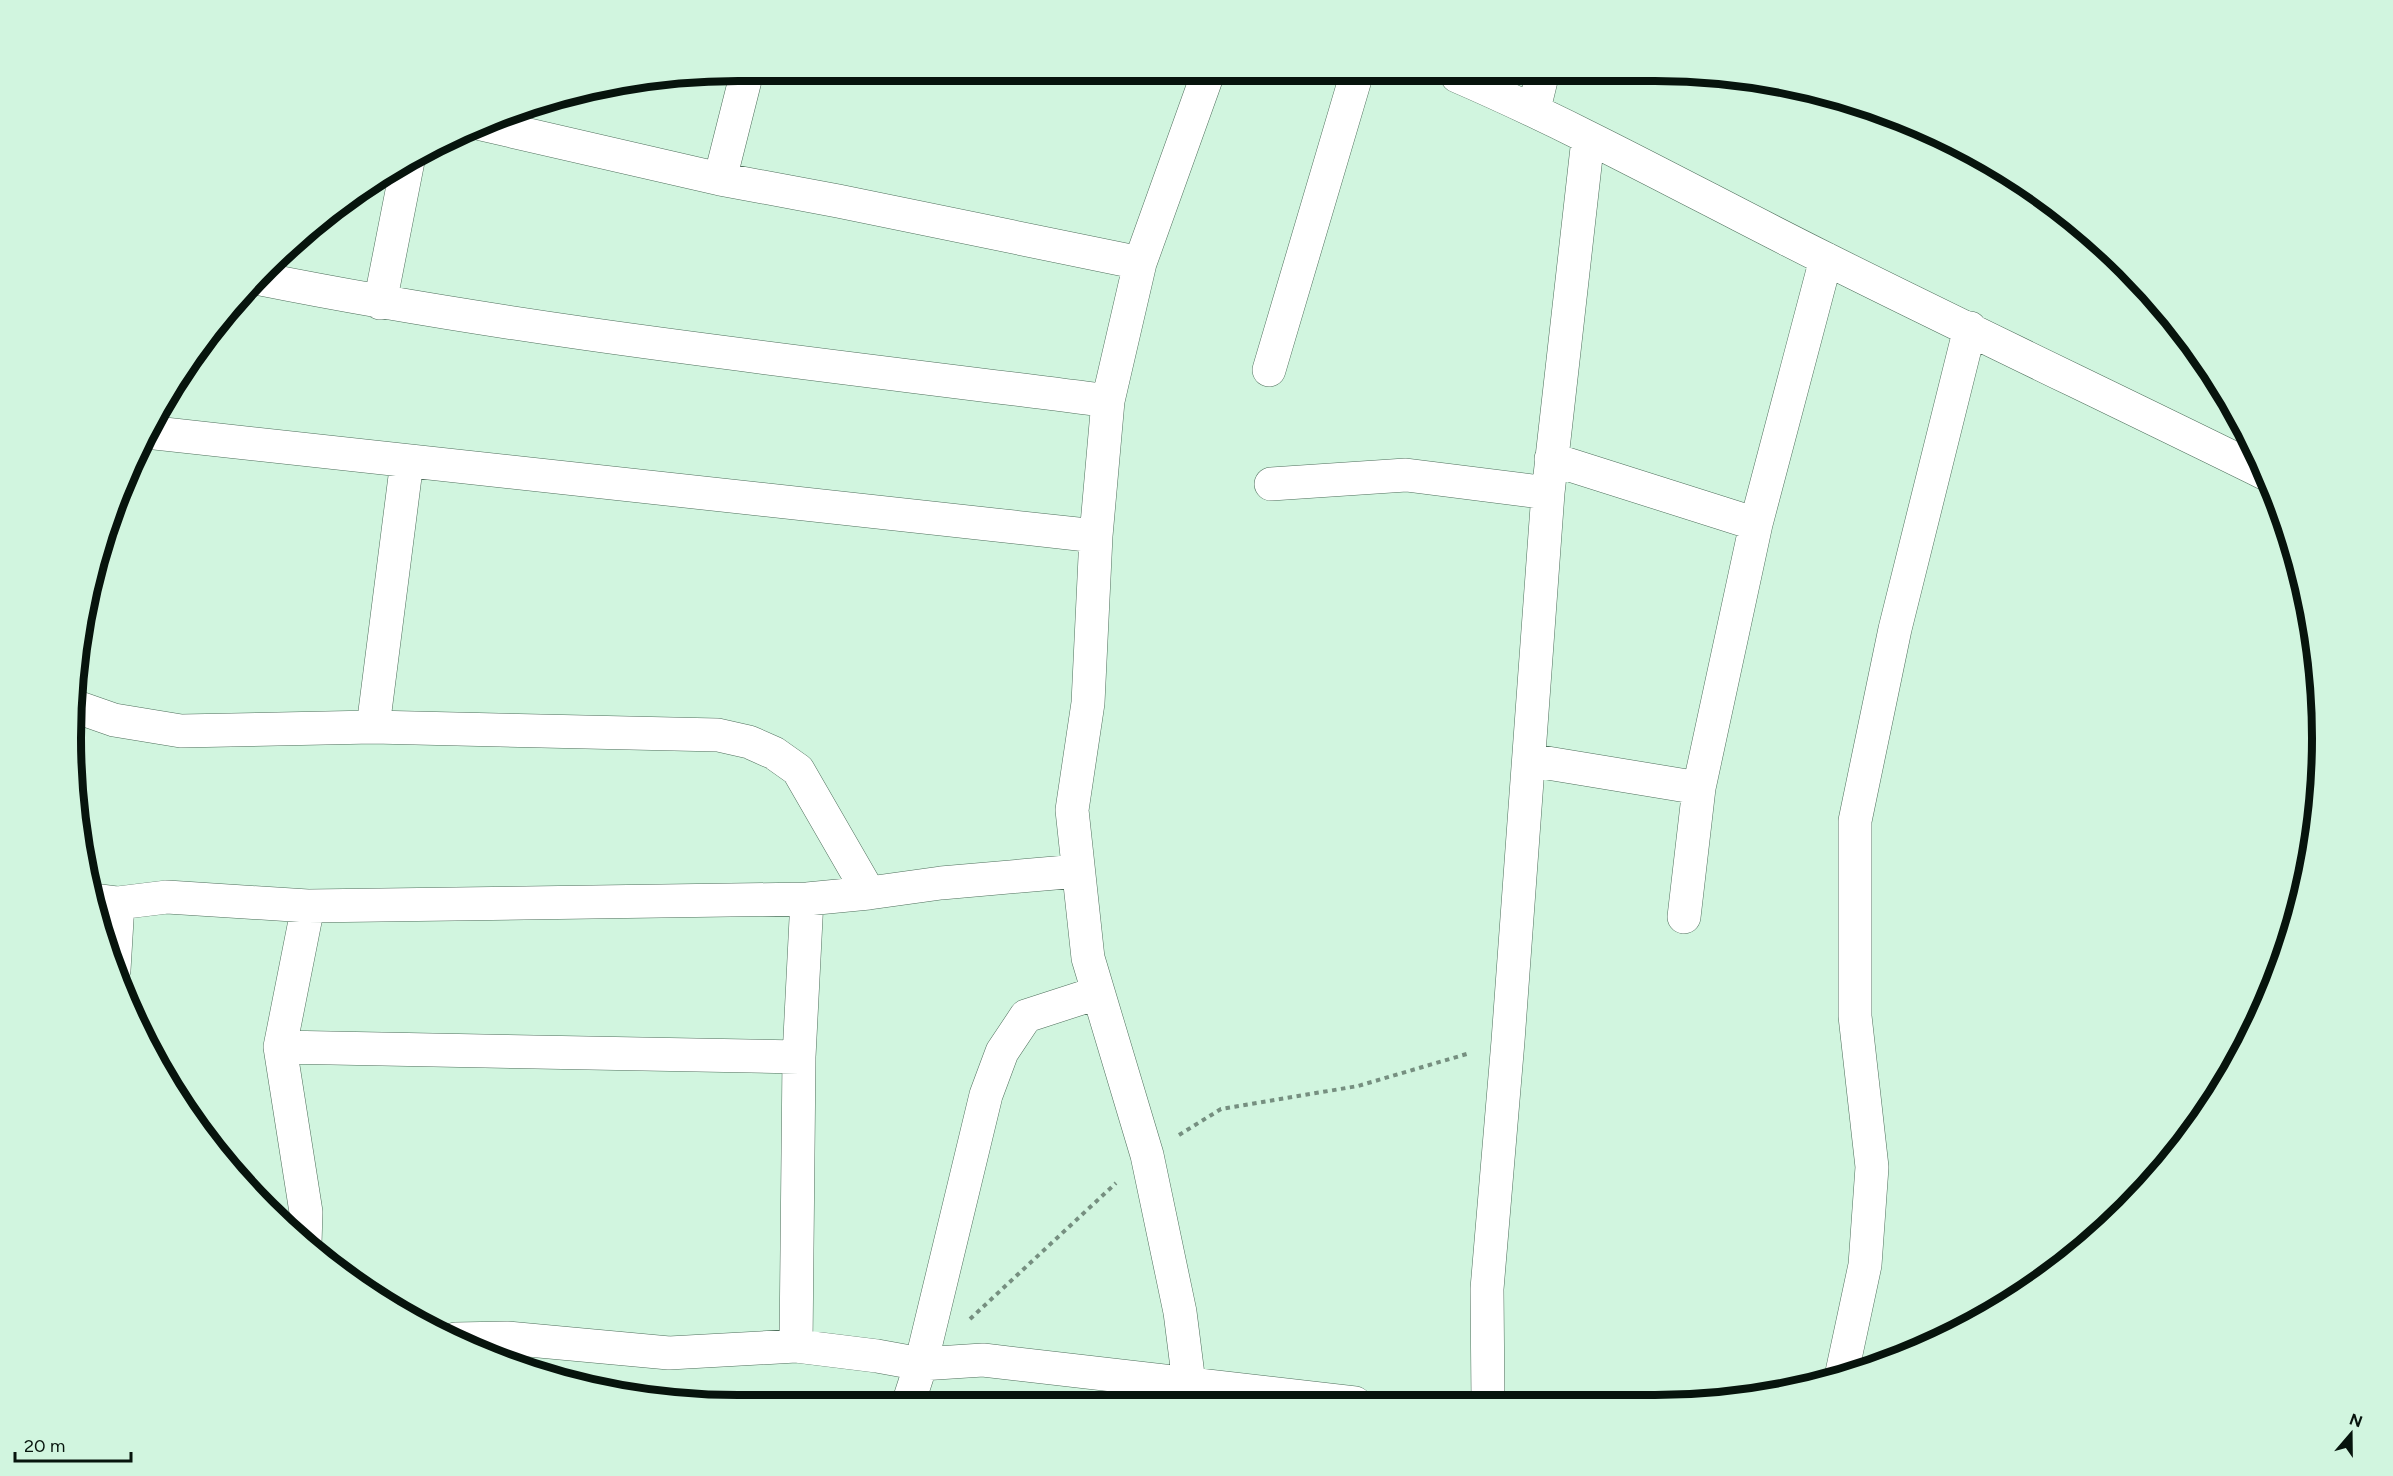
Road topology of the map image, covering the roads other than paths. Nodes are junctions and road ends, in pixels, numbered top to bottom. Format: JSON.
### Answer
{"nodes":[{"id":1,"x":745,"y":81,"type":"edge"},
{"id":2,"x":1205,"y":81,"type":"edge"},
{"id":3,"x":1355,"y":81,"type":"edge"},
{"id":4,"x":1469,"y":81,"type":"edge"},
{"id":5,"x":1541,"y":81,"type":"edge"},
{"id":6,"x":1534,"y":109,"type":"junction"},
{"id":7,"x":496,"y":128,"type":"edge"},
{"id":8,"x":1588,"y":139,"type":"junction"},
{"id":9,"x":406,"y":171,"type":"edge"},
{"id":10,"x":720,"y":179,"type":"junction"},
{"id":11,"x":1826,"y":259,"type":"junction"},
{"id":12,"x":1140,"y":263,"type":"junction"},
{"id":13,"x":267,"y":280,"type":"edge"},
{"id":14,"x":380,"y":303,"type":"junction"},
{"id":15,"x":1970,"y":328,"type":"junction"},
{"id":16,"x":1269,"y":370,"type":"dead end"},
{"id":17,"x":1108,"y":401,"type":"junction"},
{"id":18,"x":156,"y":433,"type":"edge"},
{"id":19,"x":1551,"y":459,"type":"junction"},
{"id":20,"x":407,"y":460,"type":"junction"},
{"id":21,"x":2253,"y":468,"type":"edge"},
{"id":22,"x":1270,"y":484,"type":"dead end"},
{"id":23,"x":1548,"y":493,"type":"junction"},
{"id":24,"x":1756,"y":524,"type":"junction"},
{"id":25,"x":1096,"y":536,"type":"junction"},
{"id":26,"x":82,"y":709,"type":"edge"},
{"id":27,"x":373,"y":727,"type":"junction"},
{"id":28,"x":1529,"y":760,"type":"junction"},
{"id":29,"x":1699,"y":788,"type":"junction"},
{"id":30,"x":1078,"y":871,"type":"junction"},
{"id":31,"x":869,"y":893,"type":"junction"},
{"id":32,"x":807,"y":898,"type":"junction"},
{"id":33,"x":106,"y":902,"type":"edge"},
{"id":34,"x":308,"y":906,"type":"junction"},
{"id":35,"x":1684,"y":917,"type":"dead end"},
{"id":36,"x":109,"y":927,"type":"edge"},
{"id":37,"x":1097,"y":993,"type":"junction"},
{"id":38,"x":280,"y":1047,"type":"junction"},
{"id":39,"x":799,"y":1056,"type":"junction"},
{"id":40,"x":305,"y":1232,"type":"edge"},
{"id":41,"x":473,"y":1339,"type":"edge"},
{"id":42,"x":796,"y":1347,"type":"junction"},
{"id":43,"x":921,"y":1364,"type":"junction"},
{"id":44,"x":1843,"y":1367,"type":"edge"},
{"id":45,"x":1189,"y":1392,"type":"edge"},
{"id":46,"x":911,"y":1395,"type":"edge"},
{"id":47,"x":1234,"y":1395,"type":"edge"},
{"id":48,"x":1488,"y":1395,"type":"edge"}],
"edges":[{"from":1,"to":10,"type":"street"},
{"from":2,"to":12,"type":"street"},
{"from":3,"to":16,"type":"street"},
{"from":4,"to":6,"type":"street"},
{"from":5,"to":6,"type":"street"},
{"from":6,"to":8,"type":"street"},
{"from":7,"to":10,"type":"street"},
{"from":8,"to":11,"type":"street"},
{"from":8,"to":19,"type":"street"},
{"from":9,"to":14,"type":"street"},
{"from":10,"to":12,"type":"street"},
{"from":11,"to":15,"type":"street"},
{"from":11,"to":24,"type":"street"},
{"from":12,"to":17,"type":"street"},
{"from":13,"to":14,"type":"street"},
{"from":14,"to":17,"type":"street"},
{"from":15,"to":21,"type":"street"},
{"from":15,"to":44,"type":"street"},
{"from":17,"to":25,"type":"street"},
{"from":18,"to":20,"type":"street"},
{"from":19,"to":23,"type":"street"},
{"from":19,"to":24,"type":"street"},
{"from":20,"to":25,"type":"street"},
{"from":20,"to":27,"type":"street"},
{"from":22,"to":23,"type":"street"},
{"from":23,"to":28,"type":"street"},
{"from":24,"to":29,"type":"street"},
{"from":25,"to":30,"type":"street"},
{"from":26,"to":27,"type":"street"},
{"from":27,"to":31,"type":"street"},
{"from":28,"to":29,"type":"street"},
{"from":28,"to":48,"type":"street"},
{"from":29,"to":35,"type":"street"},
{"from":30,"to":31,"type":"street"},
{"from":30,"to":37,"type":"street"},
{"from":31,"to":32,"type":"street"},
{"from":32,"to":34,"type":"street"},
{"from":32,"to":39,"type":"street"},
{"from":33,"to":34,"type":"street"},
{"from":33,"to":36,"type":"street"},
{"from":34,"to":38,"type":"street"},
{"from":37,"to":43,"type":"street"},
{"from":37,"to":45,"type":"street"},
{"from":38,"to":39,"type":"street"},
{"from":38,"to":40,"type":"street"},
{"from":39,"to":42,"type":"street"},
{"from":41,"to":42,"type":"street"},
{"from":42,"to":43,"type":"street"},
{"from":43,"to":45,"type":"street"},
{"from":43,"to":46,"type":"street"},
{"from":45,"to":47,"type":"street"}]}
